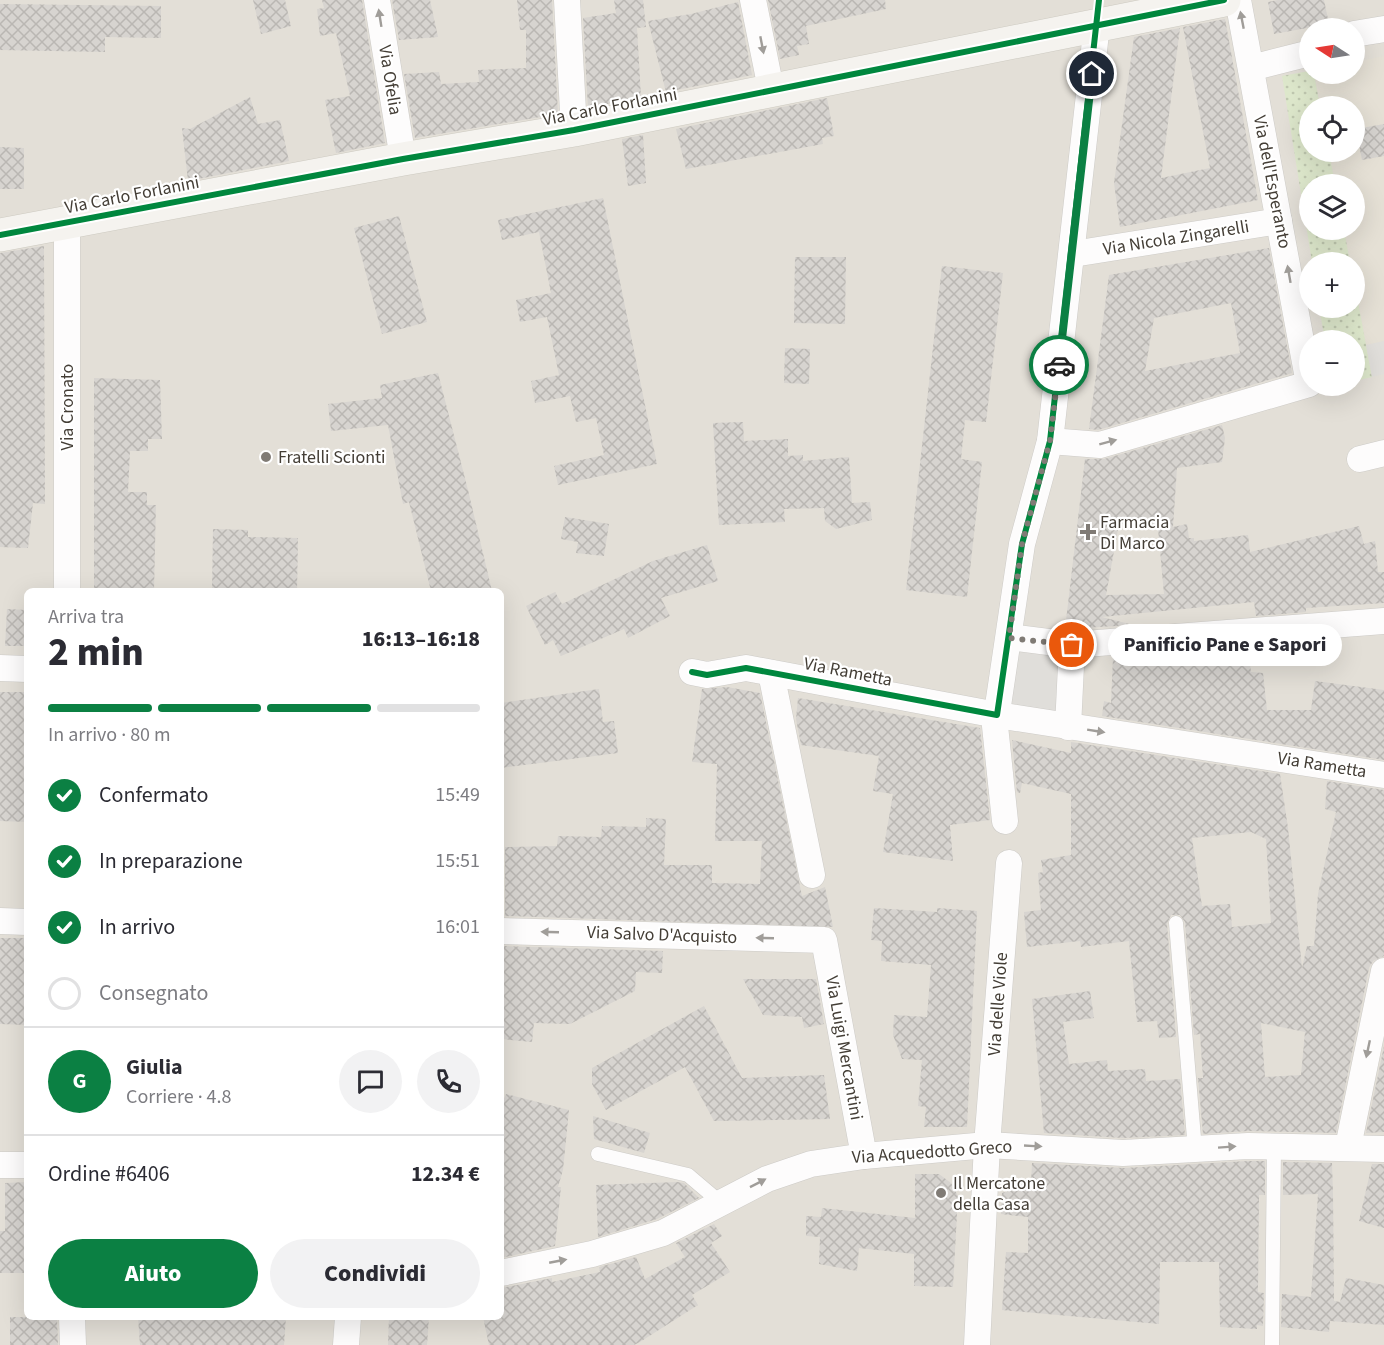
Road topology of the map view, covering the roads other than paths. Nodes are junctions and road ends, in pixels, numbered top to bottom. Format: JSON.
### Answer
{"nodes":[{"id":1,"x":377,"y":0,"type":"edge"},
{"id":2,"x":567,"y":0,"type":"edge"},
{"id":3,"x":753,"y":0,"type":"edge"},
{"id":4,"x":1224,"y":0,"type":"edge"},
{"id":5,"x":1238,"y":0,"type":"edge"},
{"id":6,"x":1098,"y":12,"type":"edge"},
{"id":7,"x":1384,"y":28,"type":"edge"},
{"id":8,"x":1365,"y":32,"type":"edge"},
{"id":9,"x":1299,"y":56,"type":"edge"},
{"id":10,"x":1251,"y":68,"type":"junction"},
{"id":11,"x":771,"y":89,"type":"junction"},
{"id":12,"x":574,"y":130,"type":"junction"},
{"id":13,"x":403,"y":159,"type":"junction"},
{"id":14,"x":1279,"y":221,"type":"junction"},
{"id":15,"x":67,"y":222,"type":"junction"},
{"id":16,"x":0,"y":235,"type":"edge"},
{"id":17,"x":1073,"y":254,"type":"junction"},
{"id":18,"x":1050,"y":441,"type":"junction"},
{"id":19,"x":67,"y":588,"type":"edge"},
{"id":20,"x":1384,"y":621,"type":"edge"},
{"id":21,"x":1009,"y":638,"type":"junction"},
{"id":22,"x":1072,"y":645,"type":"junction"},
{"id":23,"x":0,"y":668,"type":"edge"},
{"id":24,"x":24,"y":669,"type":"edge"},
{"id":25,"x":692,"y":672,"type":"dead end"},
{"id":26,"x":771,"y":673,"type":"junction"},
{"id":27,"x":997,"y":715,"type":"junction"},
{"id":28,"x":1068,"y":727,"type":"junction"},
{"id":29,"x":1384,"y":775,"type":"edge"},
{"id":30,"x":1005,"y":821,"type":"dead end"},
{"id":31,"x":1009,"y":863,"type":"dead end"},
{"id":32,"x":812,"y":875,"type":"dead end"},
{"id":33,"x":0,"y":921,"type":"edge"},
{"id":34,"x":24,"y":922,"type":"edge"},
{"id":35,"x":1176,"y":923,"type":"dead end"},
{"id":36,"x":504,"y":931,"type":"edge"},
{"id":37,"x":824,"y":940,"type":"joint"},
{"id":38,"x":1384,"y":971,"type":"edge"},
{"id":39,"x":987,"y":1145,"type":"junction"},
{"id":40,"x":1274,"y":1146,"type":"junction"},
{"id":41,"x":1348,"y":1147,"type":"junction"},
{"id":42,"x":1195,"y":1149,"type":"junction"},
{"id":43,"x":1384,"y":1149,"type":"edge"},
{"id":44,"x":598,"y":1154,"type":"dead end"},
{"id":45,"x":864,"y":1156,"type":"junction"},
{"id":46,"x":0,"y":1165,"type":"edge"},
{"id":47,"x":24,"y":1165,"type":"edge"},
{"id":48,"x":722,"y":1203,"type":"junction"},
{"id":49,"x":504,"y":1271,"type":"edge"},
{"id":50,"x":72,"y":1320,"type":"edge"},
{"id":51,"x":348,"y":1320,"type":"edge"},
{"id":52,"x":73,"y":1345,"type":"edge"},
{"id":53,"x":346,"y":1345,"type":"edge"},
{"id":54,"x":977,"y":1345,"type":"edge"},
{"id":55,"x":1272,"y":1345,"type":"edge"}],
"edges":[{"from":13,"to":1,"type":"street","name":"Via Ofelia","one_way":true},
{"from":2,"to":12,"type":"street"},
{"from":3,"to":11,"type":"street","one_way":true},
{"from":4,"to":6,"type":"street","name":"Via Carlo Forlanini"},
{"from":10,"to":5,"type":"street","name":"Via dell'Esperanto","one_way":true},
{"from":6,"to":11,"type":"street","name":"Via Carlo Forlanini"},
{"from":6,"to":17,"type":"street"},
{"from":7,"to":8,"type":"street"},
{"from":9,"to":10,"type":"street"},
{"from":10,"to":14,"type":"street","name":"Via dell'Esperanto"},
{"from":11,"to":12,"type":"street","name":"Via Carlo Forlanini"},
{"from":12,"to":13,"type":"street","name":"Via Carlo Forlanini"},
{"from":13,"to":15,"type":"street","name":"Via Carlo Forlanini"},
{"from":14,"to":17,"type":"street","name":"Via Nicola Zingarelli"},
{"from":18,"to":14,"type":"street","name":"Via dell'Esperanto","one_way":true},
{"from":15,"to":16,"type":"street","name":"Via Carlo Forlanini"},
{"from":15,"to":19,"type":"street","name":"Via Cronato"},
{"from":17,"to":18,"type":"street"},
{"from":18,"to":21,"type":"street"},
{"from":20,"to":22,"type":"street"},
{"from":21,"to":22,"type":"street"},
{"from":21,"to":27,"type":"street"},
{"from":22,"to":28,"type":"street"},
{"from":23,"to":24,"type":"street"},
{"from":25,"to":26,"type":"street","name":"Via Rametta"},
{"from":26,"to":27,"type":"street","name":"Via Rametta"},
{"from":26,"to":32,"type":"street"},
{"from":27,"to":28,"type":"street","name":"Via Rametta"},
{"from":27,"to":30,"type":"street"},
{"from":28,"to":29,"type":"street","name":"Via Rametta","one_way":true},
{"from":31,"to":39,"type":"street","name":"Via delle Viole"},
{"from":33,"to":34,"type":"street"},
{"from":35,"to":42,"type":"lane"},
{"from":37,"to":36,"type":"street","name":"Via Salvo D'Acquisto","one_way":true},
{"from":37,"to":45,"type":"street","name":"Via Luigi Mercantini"},
{"from":38,"to":41,"type":"street","one_way":true},
{"from":39,"to":42,"type":"street","name":"Via Acquedotto Greco","one_way":true},
{"from":39,"to":45,"type":"street","name":"Via Acquedotto Greco"},
{"from":39,"to":54,"type":"street","name":"Via delle Viole"},
{"from":40,"to":41,"type":"street","name":"Via Acquedotto Greco"},
{"from":42,"to":40,"type":"street","name":"Via Acquedotto Greco","one_way":true},
{"from":40,"to":55,"type":"lane"},
{"from":41,"to":43,"type":"street","name":"Via Acquedotto Greco"},
{"from":44,"to":48,"type":"lane"},
{"from":48,"to":45,"type":"street","name":"Via Acquedotto Greco","one_way":true},
{"from":46,"to":47,"type":"street"},
{"from":49,"to":48,"type":"street","name":"Via Acquedotto Greco","one_way":true},
{"from":50,"to":52,"type":"street"},
{"from":51,"to":53,"type":"street"}]}
